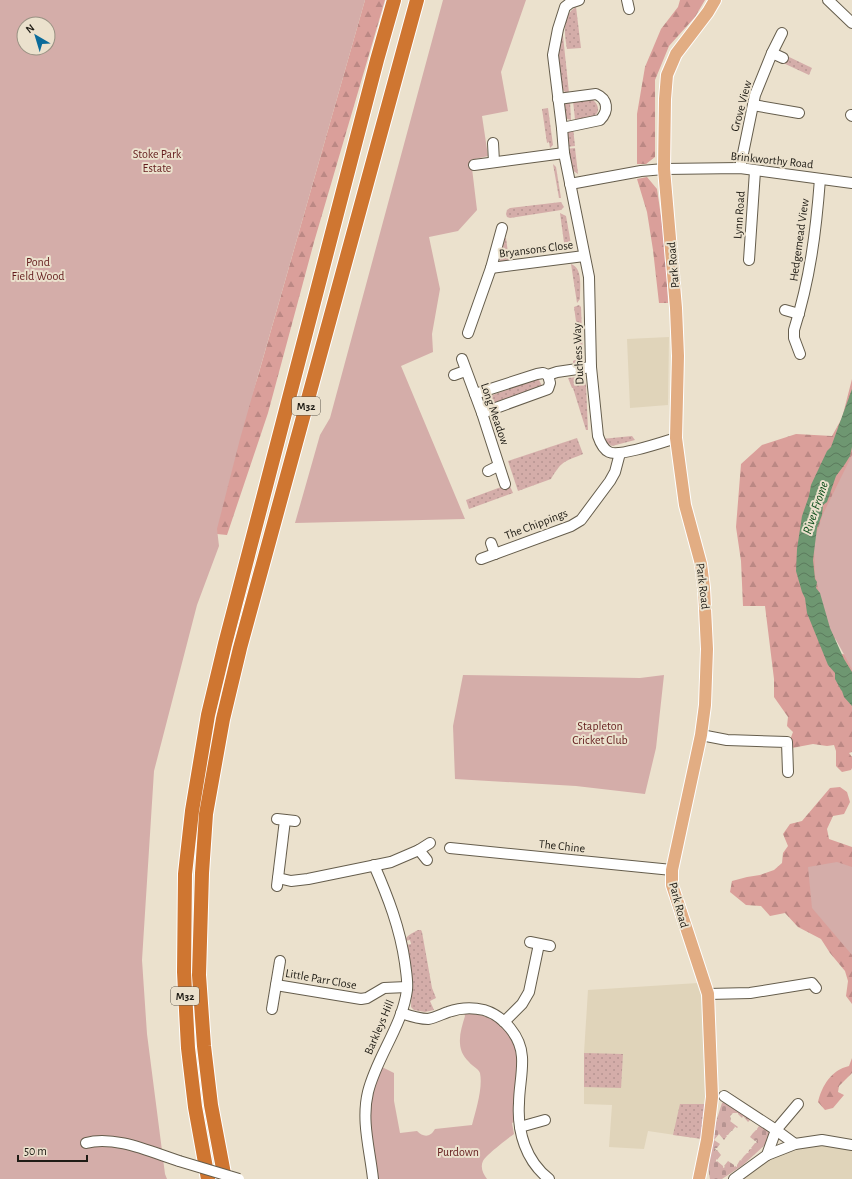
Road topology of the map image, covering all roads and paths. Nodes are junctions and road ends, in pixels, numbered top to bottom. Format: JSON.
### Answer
{"nodes":[{"id":1,"x":394,"y":0,"type":"edge"},
{"id":2,"x":417,"y":0,"type":"edge"},
{"id":3,"x":579,"y":0,"type":"edge"},
{"id":4,"x":715,"y":0,"type":"edge"},
{"id":5,"x":828,"y":0,"type":"edge"},
{"id":6,"x":852,"y":23,"type":"edge"},
{"id":7,"x":782,"y":33,"type":"dead end"},
{"id":8,"x":772,"y":53,"type":"junction"},
{"id":9,"x":783,"y":58,"type":"dead end"},
{"id":10,"x":558,"y":99,"type":"junction"},
{"id":11,"x":753,"y":105,"type":"junction"},
{"id":12,"x":799,"y":113,"type":"dead end"},
{"id":13,"x":562,"y":128,"type":"junction"},
{"id":14,"x":493,"y":143,"type":"dead end"},
{"id":15,"x":564,"y":153,"type":"junction"},
{"id":16,"x":494,"y":162,"type":"junction"},
{"id":17,"x":474,"y":165,"type":"dead end"},
{"id":18,"x":740,"y":168,"type":"junction"},
{"id":19,"x":664,"y":169,"type":"junction"},
{"id":20,"x":755,"y":171,"type":"junction"},
{"id":21,"x":820,"y":179,"type":"junction"},
{"id":22,"x":852,"y":183,"type":"edge"},
{"id":23,"x":570,"y":184,"type":"junction"},
{"id":24,"x":502,"y":228,"type":"dead end"},
{"id":25,"x":584,"y":256,"type":"junction"},
{"id":26,"x":748,"y":260,"type":"dead end"},
{"id":27,"x":492,"y":268,"type":"junction"},
{"id":28,"x":786,"y":310,"type":"dead end"},
{"id":29,"x":799,"y":314,"type":"junction"},
{"id":30,"x":468,"y":333,"type":"dead end"},
{"id":31,"x":800,"y":354,"type":"dead end"},
{"id":32,"x":462,"y":359,"type":"dead end"},
{"id":33,"x":590,"y":367,"type":"junction"},
{"id":34,"x":465,"y":371,"type":"junction"},
{"id":35,"x":454,"y":375,"type":"dead end"},
{"id":36,"x":548,"y":375,"type":"junction"},
{"id":37,"x":475,"y":394,"type":"junction"},
{"id":38,"x":482,"y":413,"type":"junction"},
{"id":39,"x":676,"y":438,"type":"junction"},
{"id":40,"x":620,"y":453,"type":"junction"},
{"id":41,"x":498,"y":466,"type":"junction"},
{"id":42,"x":488,"y":471,"type":"dead end"},
{"id":43,"x":505,"y":484,"type":"dead end"},
{"id":44,"x":491,"y":543,"type":"dead end"},
{"id":45,"x":495,"y":554,"type":"junction"},
{"id":46,"x":482,"y":559,"type":"dead end"},
{"id":47,"x":701,"y":735,"type":"junction"},
{"id":48,"x":788,"y":772,"type":"dead end"},
{"id":49,"x":286,"y":820,"type":"dead end"},
{"id":50,"x":430,"y":843,"type":"dead end"},
{"id":51,"x":450,"y":848,"type":"dead end"},
{"id":52,"x":419,"y":850,"type":"junction"},
{"id":53,"x":427,"y":860,"type":"dead end"},
{"id":54,"x":374,"y":865,"type":"junction"},
{"id":55,"x":672,"y":870,"type":"junction"},
{"id":56,"x":550,"y":946,"type":"dead end"},
{"id":57,"x":280,"y":961,"type":"dead end"},
{"id":58,"x":276,"y":985,"type":"junction"},
{"id":59,"x":407,"y":987,"type":"junction"},
{"id":60,"x":816,"y":988,"type":"dead end"},
{"id":61,"x":708,"y":994,"type":"junction"},
{"id":62,"x":272,"y":1010,"type":"dead end"},
{"id":63,"x":401,"y":1014,"type":"junction"},
{"id":64,"x":504,"y":1022,"type":"junction"},
{"id":65,"x":724,"y":1096,"type":"dead end"},
{"id":66,"x":798,"y":1104,"type":"dead end"},
{"id":67,"x":545,"y":1120,"type":"dead end"},
{"id":68,"x":520,"y":1127,"type":"junction"},
{"id":69,"x":776,"y":1130,"type":"junction"},
{"id":70,"x":86,"y":1143,"type":"dead end"},
{"id":71,"x":795,"y":1144,"type":"junction"},
{"id":72,"x":852,"y":1145,"type":"edge"},
{"id":73,"x":768,"y":1155,"type":"junction"},
{"id":74,"x":208,"y":1179,"type":"edge"},
{"id":75,"x":225,"y":1179,"type":"edge"},
{"id":76,"x":239,"y":1179,"type":"edge"},
{"id":77,"x":373,"y":1179,"type":"edge"},
{"id":78,"x":549,"y":1179,"type":"edge"},
{"id":79,"x":699,"y":1179,"type":"edge"},
{"id":80,"x":734,"y":1179,"type":"edge"}],
"edges":[{"from":1,"to":74,"type":"highway","number":"M32"},
{"from":2,"to":75,"type":"highway","number":"M32"},
{"from":3,"to":10,"type":"street","name":"Duchess Way"},
{"from":4,"to":19,"type":"main road","name":"Park Road"},
{"from":5,"to":6,"type":"street"},
{"from":7,"to":8,"type":"street","name":"Grove View"},
{"from":8,"to":9,"type":"street"},
{"from":8,"to":11,"type":"street","name":"Grove View"},
{"from":10,"to":13,"type":"street","name":"Duchess Way"},
{"from":10,"to":13,"type":"street"},
{"from":11,"to":12,"type":"street"},
{"from":11,"to":18,"type":"street","name":"Grove View"},
{"from":13,"to":15,"type":"street","name":"Duchess Way"},
{"from":14,"to":16,"type":"street"},
{"from":15,"to":16,"type":"street"},
{"from":15,"to":23,"type":"street","name":"Duchess Way"},
{"from":16,"to":17,"type":"street"},
{"from":18,"to":19,"type":"street","name":"Brinkworthy Road"},
{"from":18,"to":20,"type":"street","name":"Brinkworthy Road"},
{"from":19,"to":23,"type":"street"},
{"from":19,"to":39,"type":"main road","name":"Park Road"},
{"from":20,"to":21,"type":"street","name":"Brinkworthy Road"},
{"from":20,"to":26,"type":"street","name":"Lynn Road"},
{"from":21,"to":22,"type":"street","name":"Brinkworthy Road"},
{"from":21,"to":29,"type":"street","name":"Hedgemead View"},
{"from":23,"to":25,"type":"street","name":"Duchess Way"},
{"from":24,"to":27,"type":"street","name":"Bryansons Close"},
{"from":25,"to":27,"type":"street","name":"Bryansons Close"},
{"from":25,"to":33,"type":"street","name":"Duchess Way"},
{"from":27,"to":30,"type":"street","name":"Bryansons Close"},
{"from":28,"to":29,"type":"street"},
{"from":29,"to":31,"type":"street","name":"Hedgemead View"},
{"from":32,"to":34,"type":"street","name":"Long Meadow"},
{"from":33,"to":36,"type":"street"},
{"from":33,"to":40,"type":"street","name":"Duchess Way"},
{"from":34,"to":35,"type":"street"},
{"from":34,"to":37,"type":"street","name":"Long Meadow"},
{"from":36,"to":37,"type":"street"},
{"from":36,"to":38,"type":"street"},
{"from":37,"to":38,"type":"street","name":"Long Meadow"},
{"from":38,"to":41,"type":"street","name":"Long Meadow"},
{"from":39,"to":40,"type":"street"},
{"from":39,"to":47,"type":"main road","name":"Park Road"},
{"from":40,"to":45,"type":"street","name":"The Chippings"},
{"from":41,"to":42,"type":"street"},
{"from":41,"to":43,"type":"street","name":"Long Meadow"},
{"from":44,"to":45,"type":"street","name":"The Chippings"},
{"from":45,"to":46,"type":"street","name":"The Chippings"},
{"from":47,"to":48,"type":"street"},
{"from":47,"to":55,"type":"main road","name":"Park Road"},
{"from":49,"to":54,"type":"street"},
{"from":50,"to":52,"type":"street"},
{"from":51,"to":55,"type":"street","name":"The Chine"},
{"from":52,"to":53,"type":"street"},
{"from":52,"to":54,"type":"street"},
{"from":54,"to":59,"type":"street","name":"Barkleys Hill"},
{"from":55,"to":61,"type":"main road","name":"Park Road"},
{"from":56,"to":64,"type":"street"},
{"from":57,"to":58,"type":"street","name":"Little Parr Close"},
{"from":58,"to":59,"type":"street","name":"Little Parr Close"},
{"from":58,"to":62,"type":"street","name":"Little Parr Close"},
{"from":59,"to":63,"type":"street","name":"Barkleys Hill"},
{"from":60,"to":61,"type":"street"},
{"from":61,"to":79,"type":"main road","name":"Park Road"},
{"from":63,"to":64,"type":"street"},
{"from":63,"to":77,"type":"street","name":"Barkleys Hill"},
{"from":64,"to":68,"type":"street"},
{"from":65,"to":69,"type":"street"},
{"from":66,"to":69,"type":"street"},
{"from":67,"to":68,"type":"street"},
{"from":68,"to":78,"type":"street"},
{"from":69,"to":71,"type":"street"},
{"from":69,"to":73,"type":"street"},
{"from":70,"to":76,"type":"street","bridge":true},
{"from":71,"to":72,"type":"street"},
{"from":71,"to":73,"type":"street"},
{"from":73,"to":80,"type":"street"}]}
